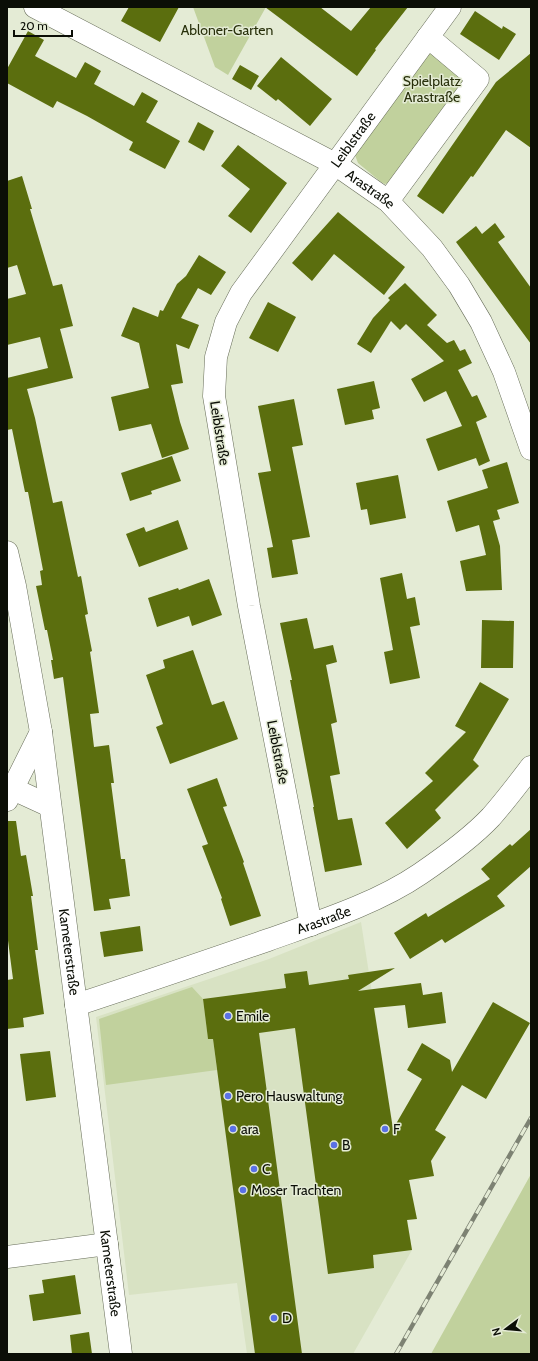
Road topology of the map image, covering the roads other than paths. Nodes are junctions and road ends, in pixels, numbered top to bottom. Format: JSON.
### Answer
{"nodes":[{"id":1,"x":35,"y":7,"type":"edge"},
{"id":2,"x":450,"y":7,"type":"edge"},
{"id":3,"x":428,"y":37,"type":"junction"},
{"id":4,"x":335,"y":164,"type":"junction"},
{"id":5,"x":388,"y":201,"type":"junction"},
{"id":6,"x":530,"y":439,"type":"edge"},
{"id":7,"x":7,"y":552,"type":"edge"},
{"id":8,"x":41,"y":732,"type":"junction"},
{"id":9,"x":531,"y":767,"type":"edge"},
{"id":10,"x":9,"y":791,"type":"edge"},
{"id":11,"x":50,"y":806,"type":"junction"},
{"id":12,"x":311,"y":925,"type":"junction"},
{"id":13,"x":76,"y":1005,"type":"junction"},
{"id":14,"x":107,"y":1244,"type":"junction"},
{"id":15,"x":7,"y":1257,"type":"edge"},
{"id":16,"x":121,"y":1354,"type":"edge"}],
"edges":[{"from":1,"to":4,"type":"street","name":"Arastraße"},
{"from":2,"to":3,"type":"street","name":"Leiblstraße"},
{"from":3,"to":4,"type":"street","name":"Leiblstraße"},
{"from":3,"to":5,"type":"street"},
{"from":4,"to":5,"type":"street","name":"Arastraße"},
{"from":4,"to":12,"type":"street","name":"Leiblstraße"},
{"from":5,"to":6,"type":"street","name":"Arastraße"},
{"from":7,"to":8,"type":"street","name":"Kameterstraße"},
{"from":8,"to":10,"type":"street"},
{"from":8,"to":11,"type":"street","name":"Kameterstraße"},
{"from":9,"to":12,"type":"street","name":"Arastraße"},
{"from":10,"to":11,"type":"street"},
{"from":11,"to":13,"type":"street","name":"Kameterstraße"},
{"from":12,"to":13,"type":"street","name":"Arastraße"},
{"from":13,"to":14,"type":"street","name":"Kameterstraße"},
{"from":14,"to":15,"type":"street"},
{"from":14,"to":16,"type":"street","name":"Kameterstraße"}]}
